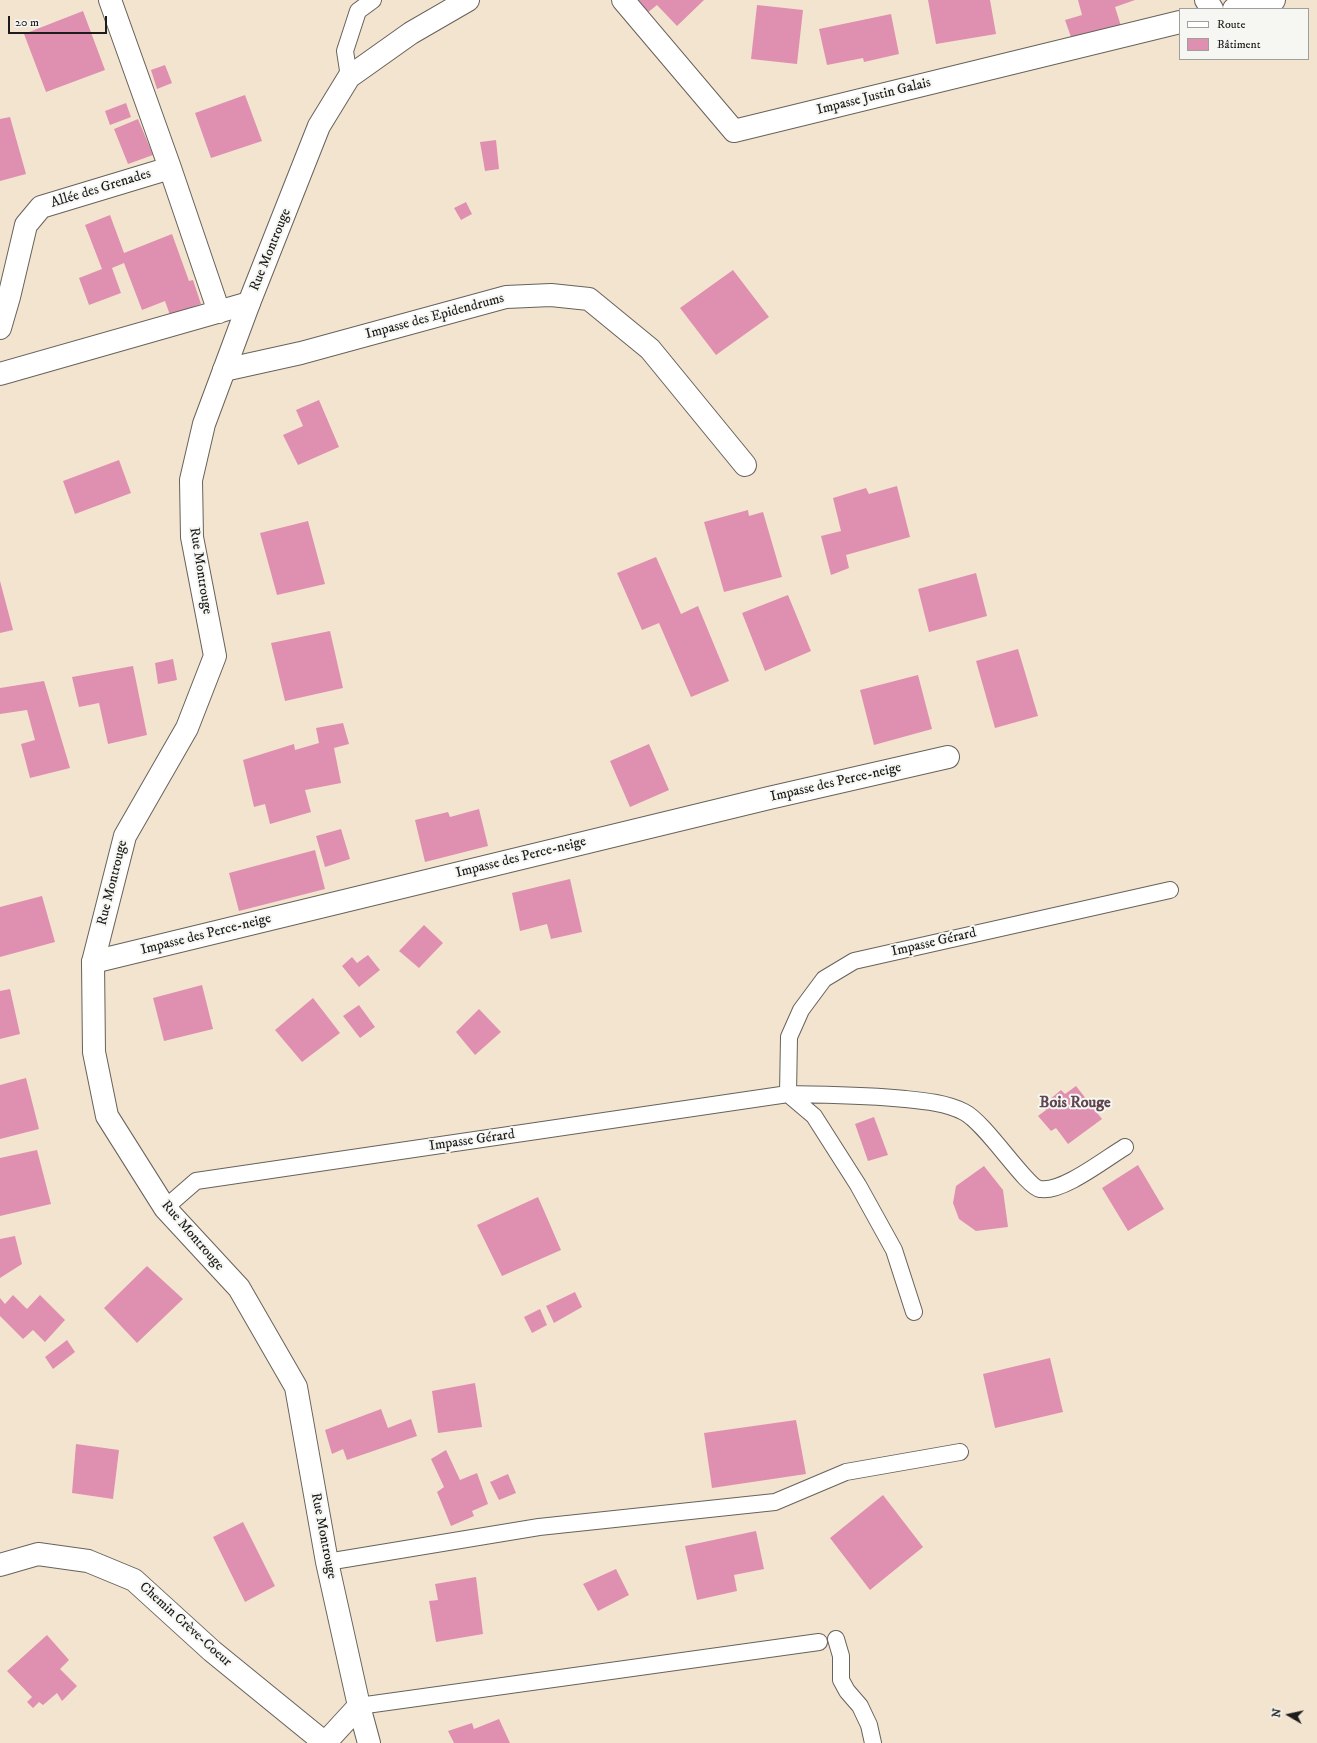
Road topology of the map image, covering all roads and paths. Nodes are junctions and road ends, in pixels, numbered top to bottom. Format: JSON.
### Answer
{"nodes":[{"id":1,"x":110,"y":0,"type":"edge"},
{"id":2,"x":373,"y":0,"type":"edge"},
{"id":3,"x":468,"y":0,"type":"edge"},
{"id":4,"x":623,"y":0,"type":"edge"},
{"id":5,"x":1274,"y":0,"type":"edge"},
{"id":6,"x":1238,"y":8,"type":"edge"},
{"id":7,"x":1179,"y":22,"type":"edge"},
{"id":8,"x":349,"y":77,"type":"junction"},
{"id":9,"x":170,"y":168,"type":"junction"},
{"id":10,"x":249,"y":303,"type":"junction"},
{"id":11,"x":219,"y":312,"type":"junction"},
{"id":12,"x":0,"y":328,"type":"edge"},
{"id":13,"x":224,"y":370,"type":"junction"},
{"id":14,"x":0,"y":374,"type":"edge"},
{"id":15,"x":745,"y":465,"type":"dead end"},
{"id":16,"x":948,"y":757,"type":"dead end"},
{"id":17,"x":1170,"y":890,"type":"dead end"},
{"id":18,"x":93,"y":962,"type":"junction"},
{"id":19,"x":788,"y":1094,"type":"junction"},
{"id":20,"x":1125,"y":1147,"type":"dead end"},
{"id":21,"x":165,"y":1208,"type":"junction"},
{"id":22,"x":914,"y":1312,"type":"dead end"},
{"id":23,"x":960,"y":1452,"type":"dead end"},
{"id":24,"x":327,"y":1562,"type":"junction"},
{"id":25,"x":0,"y":1565,"type":"edge"},
{"id":26,"x":836,"y":1639,"type":"dead end"},
{"id":27,"x":819,"y":1642,"type":"dead end"},
{"id":28,"x":359,"y":1706,"type":"junction"},
{"id":29,"x":325,"y":1743,"type":"edge"},
{"id":30,"x":369,"y":1743,"type":"edge"},
{"id":31,"x":873,"y":1743,"type":"edge"}],
"edges":[{"from":1,"to":9,"type":"street","name":"Allée des Grenades"},
{"from":2,"to":8,"type":"lane"},
{"from":3,"to":8,"type":"street","name":"Rue Montrouge"},
{"from":4,"to":7,"type":"street","name":"Impasse Justin Galais"},
{"from":5,"to":6,"type":"street"},
{"from":8,"to":10,"type":"street","name":"Rue Montrouge"},
{"from":9,"to":11,"type":"street","name":"Allée des Grenades"},
{"from":9,"to":12,"type":"street","name":"Allée des Grenades"},
{"from":10,"to":11,"type":"street"},
{"from":10,"to":13,"type":"street","name":"Rue Montrouge"},
{"from":11,"to":14,"type":"street"},
{"from":13,"to":15,"type":"street","name":"Impasse des Epidendrums"},
{"from":13,"to":18,"type":"street","name":"Rue Montrouge"},
{"from":16,"to":18,"type":"street","name":"Impasse des Perce-neige"},
{"from":17,"to":19,"type":"lane","name":"Impasse Gérard"},
{"from":18,"to":21,"type":"street","name":"Rue Montrouge"},
{"from":19,"to":20,"type":"lane","name":"Impasse Gérard"},
{"from":19,"to":21,"type":"lane","name":"Impasse Gérard"},
{"from":19,"to":22,"type":"lane"},
{"from":21,"to":24,"type":"street","name":"Rue Montrouge"},
{"from":23,"to":24,"type":"lane"},
{"from":24,"to":28,"type":"street","name":"Rue Montrouge"},
{"from":25,"to":29,"type":"street","name":"Chemin Crève-Coeur"},
{"from":26,"to":31,"type":"lane"},
{"from":27,"to":28,"type":"lane"},
{"from":28,"to":29,"type":"street"},
{"from":28,"to":30,"type":"street","name":"Rue Montrouge"}]}
